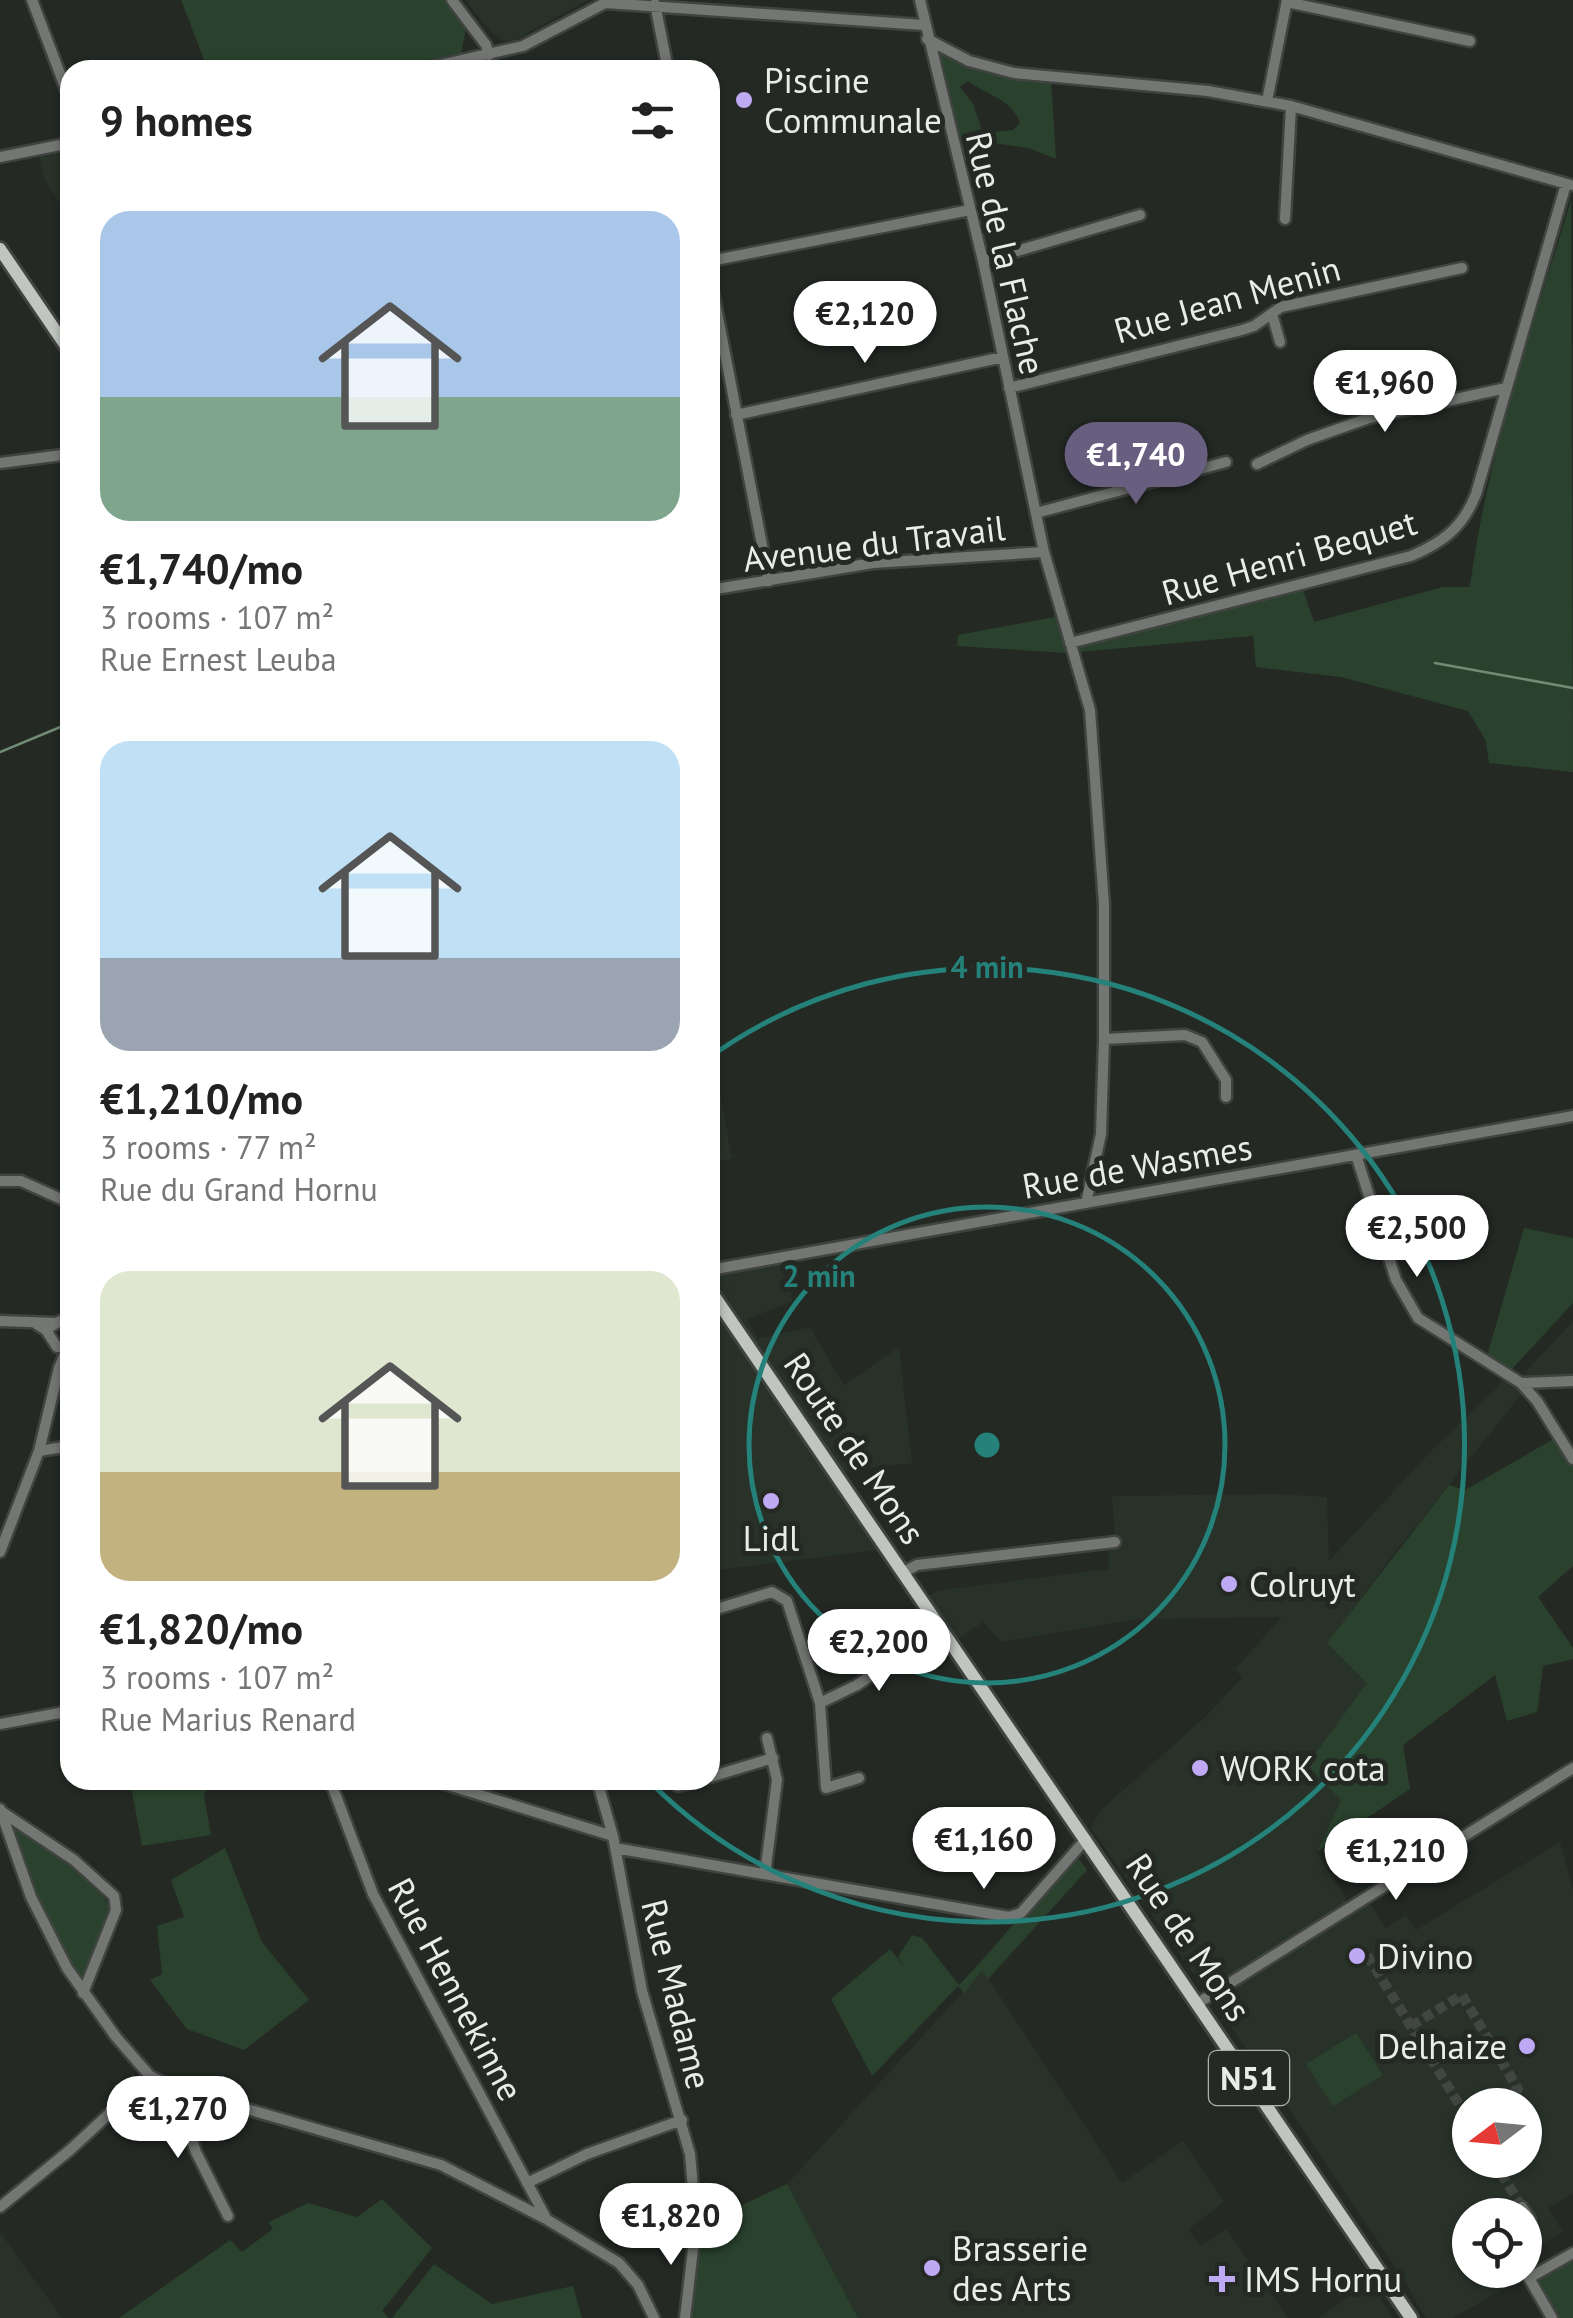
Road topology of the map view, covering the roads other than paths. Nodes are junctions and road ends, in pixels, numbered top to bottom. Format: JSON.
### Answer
{"nodes":[{"id":1,"x":32,"y":0,"type":"edge"},
{"id":2,"x":452,"y":0,"type":"edge"},
{"id":3,"x":920,"y":0,"type":"edge"},
{"id":4,"x":1287,"y":1,"type":"edge"},
{"id":5,"x":655,"y":4,"type":"junction"},
{"id":6,"x":924,"y":25,"type":"junction"},
{"id":7,"x":927,"y":39,"type":"junction"},
{"id":8,"x":1470,"y":41,"type":"dead end"},
{"id":9,"x":489,"y":55,"type":"junction"},
{"id":10,"x":480,"y":60,"type":"edge"},
{"id":11,"x":666,"y":60,"type":"edge"},
{"id":12,"x":60,"y":74,"type":"edge"},
{"id":13,"x":1267,"y":100,"type":"junction"},
{"id":14,"x":1290,"y":106,"type":"junction"},
{"id":15,"x":60,"y":145,"type":"edge"},
{"id":16,"x":0,"y":157,"type":"edge"},
{"id":17,"x":1570,"y":185,"type":"edge"},
{"id":18,"x":970,"y":210,"type":"junction"},
{"id":19,"x":1140,"y":215,"type":"dead end"},
{"id":20,"x":1285,"y":219,"type":"dead end"},
{"id":21,"x":0,"y":250,"type":"edge"},
{"id":22,"x":720,"y":259,"type":"edge"},
{"id":23,"x":983,"y":261,"type":"junction"},
{"id":24,"x":1462,"y":268,"type":"dead end"},
{"id":25,"x":1272,"y":314,"type":"junction"},
{"id":26,"x":720,"y":329,"type":"edge"},
{"id":27,"x":60,"y":337,"type":"edge"},
{"id":28,"x":1280,"y":342,"type":"dead end"},
{"id":29,"x":1002,"y":356,"type":"junction"},
{"id":30,"x":1009,"y":388,"type":"junction"},
{"id":31,"x":1506,"y":388,"type":"junction"},
{"id":32,"x":736,"y":414,"type":"junction"},
{"id":33,"x":60,"y":455,"type":"edge"},
{"id":34,"x":1226,"y":462,"type":"dead end"},
{"id":35,"x":0,"y":463,"type":"edge"},
{"id":36,"x":1257,"y":464,"type":"dead end"},
{"id":37,"x":1036,"y":513,"type":"junction"},
{"id":38,"x":1044,"y":552,"type":"junction"},
{"id":39,"x":769,"y":581,"type":"junction"},
{"id":40,"x":720,"y":588,"type":"edge"},
{"id":41,"x":1070,"y":643,"type":"junction"},
{"id":42,"x":1104,"y":1039,"type":"junction"},
{"id":43,"x":1226,"y":1097,"type":"dead end"},
{"id":44,"x":1573,"y":1116,"type":"edge"},
{"id":45,"x":1356,"y":1154,"type":"junction"},
{"id":46,"x":0,"y":1181,"type":"edge"},
{"id":47,"x":60,"y":1199,"type":"edge"},
{"id":48,"x":1086,"y":1203,"type":"junction"},
{"id":49,"x":720,"y":1268,"type":"edge"},
{"id":50,"x":720,"y":1305,"type":"edge"},
{"id":51,"x":28,"y":1321,"type":"junction"},
{"id":52,"x":0,"y":1322,"type":"edge"},
{"id":53,"x":56,"y":1323,"type":"junction"},
{"id":54,"x":60,"y":1323,"type":"edge"},
{"id":55,"x":60,"y":1340,"type":"edge"},
{"id":56,"x":60,"y":1343,"type":"edge"},
{"id":57,"x":60,"y":1352,"type":"edge"},
{"id":58,"x":1573,"y":1381,"type":"edge"},
{"id":59,"x":1520,"y":1383,"type":"junction"},
{"id":60,"x":60,"y":1448,"type":"edge"},
{"id":61,"x":39,"y":1451,"type":"junction"},
{"id":62,"x":1573,"y":1459,"type":"edge"},
{"id":63,"x":1115,"y":1542,"type":"dead end"},
{"id":64,"x":2,"y":1546,"type":"edge"},
{"id":65,"x":904,"y":1572,"type":"junction"},
{"id":66,"x":720,"y":1608,"type":"edge"},
{"id":67,"x":915,"y":1646,"type":"dead end"},
{"id":68,"x":820,"y":1704,"type":"junction"},
{"id":69,"x":60,"y":1714,"type":"edge"},
{"id":70,"x":0,"y":1724,"type":"edge"},
{"id":71,"x":767,"y":1738,"type":"dead end"},
{"id":72,"x":774,"y":1758,"type":"junction"},
{"id":73,"x":1573,"y":1768,"type":"edge"},
{"id":74,"x":720,"y":1774,"type":"edge"},
{"id":75,"x":858,"y":1778,"type":"dead end"},
{"id":76,"x":334,"y":1790,"type":"edge"},
{"id":77,"x":461,"y":1790,"type":"edge"},
{"id":78,"x":600,"y":1790,"type":"edge"},
{"id":79,"x":0,"y":1809,"type":"edge"},
{"id":80,"x":1086,"y":1839,"type":"junction"},
{"id":81,"x":614,"y":1842,"type":"junction"},
{"id":82,"x":765,"y":1874,"type":"junction"},
{"id":83,"x":83,"y":1993,"type":"junction"},
{"id":84,"x":1198,"y":2004,"type":"junction"},
{"id":85,"x":150,"y":2076,"type":"junction"},
{"id":86,"x":174,"y":2088,"type":"junction"},
{"id":87,"x":682,"y":2120,"type":"junction"},
{"id":88,"x":527,"y":2183,"type":"junction"},
{"id":89,"x":0,"y":2207,"type":"edge"},
{"id":90,"x":228,"y":2216,"type":"dead end"},
{"id":91,"x":546,"y":2218,"type":"junction"},
{"id":92,"x":1573,"y":2253,"type":"edge"},
{"id":93,"x":654,"y":2318,"type":"edge"},
{"id":94,"x":684,"y":2318,"type":"edge"},
{"id":95,"x":1411,"y":2318,"type":"edge"},
{"id":96,"x":1552,"y":2318,"type":"edge"}],
"edges":[{"from":1,"to":12,"type":"street"},
{"from":2,"to":9,"type":"street"},
{"from":3,"to":6,"type":"street","name":"Rue de la Flache"},
{"from":4,"to":8,"type":"street"},
{"from":4,"to":13,"type":"street"},
{"from":5,"to":6,"type":"street"},
{"from":5,"to":9,"type":"street"},
{"from":5,"to":11,"type":"street"},
{"from":6,"to":7,"type":"street","name":"Rue de la Flache"},
{"from":7,"to":13,"type":"street"},
{"from":7,"to":18,"type":"street","name":"Rue de la Flache"},
{"from":9,"to":10,"type":"street"},
{"from":13,"to":14,"type":"street"},
{"from":14,"to":17,"type":"street"},
{"from":14,"to":20,"type":"street"},
{"from":15,"to":16,"type":"street"},
{"from":17,"to":31,"type":"street","name":"Rue Henri Bequet"},
{"from":18,"to":22,"type":"street"},
{"from":18,"to":23,"type":"street","name":"Rue de la Flache"},
{"from":19,"to":23,"type":"street"},
{"from":21,"to":27,"type":"main road"},
{"from":23,"to":29,"type":"street","name":"Rue de la Flache"},
{"from":24,"to":25,"type":"street","name":"Rue Jean Menin"},
{"from":25,"to":28,"type":"street"},
{"from":25,"to":30,"type":"street","name":"Rue Jean Menin"},
{"from":26,"to":32,"type":"street"},
{"from":29,"to":30,"type":"street","name":"Rue de la Flache"},
{"from":29,"to":32,"type":"street"},
{"from":30,"to":37,"type":"street","name":"Rue de la Flache"},
{"from":31,"to":36,"type":"street"},
{"from":31,"to":41,"type":"street","name":"Rue Henri Bequet"},
{"from":32,"to":39,"type":"street"},
{"from":33,"to":35,"type":"street"},
{"from":34,"to":37,"type":"street"},
{"from":37,"to":38,"type":"street","name":"Rue de la Flache"},
{"from":38,"to":39,"type":"street","name":"Avenue du Travail"},
{"from":38,"to":41,"type":"street","name":"Rue de la Flache"},
{"from":39,"to":40,"type":"street","name":"Avenue du Travail"},
{"from":41,"to":42,"type":"street","name":"Rue de la Flache"},
{"from":42,"to":43,"type":"street"},
{"from":42,"to":48,"type":"street","name":"Rue de la Flache"},
{"from":44,"to":45,"type":"street","name":"Rue de Wasmes"},
{"from":45,"to":48,"type":"street","name":"Rue de Wasmes"},
{"from":45,"to":59,"type":"street"},
{"from":46,"to":47,"type":"street"},
{"from":48,"to":49,"type":"street","name":"Rue de Wasmes"},
{"from":50,"to":65,"type":"main road","name":"Route de Mons","number":"N51"},
{"from":51,"to":52,"type":"street"},
{"from":51,"to":53,"type":"street"},
{"from":51,"to":56,"type":"street"},
{"from":53,"to":54,"type":"street"},
{"from":53,"to":55,"type":"street"},
{"from":57,"to":61,"type":"street"},
{"from":58,"to":59,"type":"street"},
{"from":59,"to":62,"type":"street"},
{"from":60,"to":61,"type":"street"},
{"from":61,"to":64,"type":"street"},
{"from":63,"to":65,"type":"street"},
{"from":65,"to":80,"type":"main road","name":"Route de Mons","number":"N51"},
{"from":66,"to":68,"type":"street"},
{"from":67,"to":68,"type":"street"},
{"from":68,"to":75,"type":"street"},
{"from":69,"to":70,"type":"street"},
{"from":71,"to":72,"type":"street"},
{"from":72,"to":74,"type":"street"},
{"from":72,"to":82,"type":"street"},
{"from":73,"to":84,"type":"street"},
{"from":76,"to":88,"type":"street","name":"Rue Hennekinne"},
{"from":77,"to":81,"type":"street"},
{"from":78,"to":81,"type":"street","name":"Rue Madame"},
{"from":79,"to":83,"type":"street"},
{"from":79,"to":83,"type":"street"},
{"from":80,"to":82,"type":"street"},
{"from":80,"to":84,"type":"main road","name":"Rue de Mons","number":"N51"},
{"from":81,"to":82,"type":"street"},
{"from":81,"to":87,"type":"street","name":"Rue Madame"},
{"from":83,"to":85,"type":"street"},
{"from":84,"to":95,"type":"main road","name":"Rue de Mons","number":"N51"},
{"from":85,"to":86,"type":"street"},
{"from":85,"to":89,"type":"street"},
{"from":86,"to":90,"type":"street"},
{"from":86,"to":91,"type":"street"},
{"from":87,"to":88,"type":"street"},
{"from":87,"to":94,"type":"street","name":"Rue Madame"},
{"from":88,"to":91,"type":"street","name":"Rue Hennekinne"},
{"from":91,"to":93,"type":"street"},
{"from":92,"to":96,"type":"street"}]}
